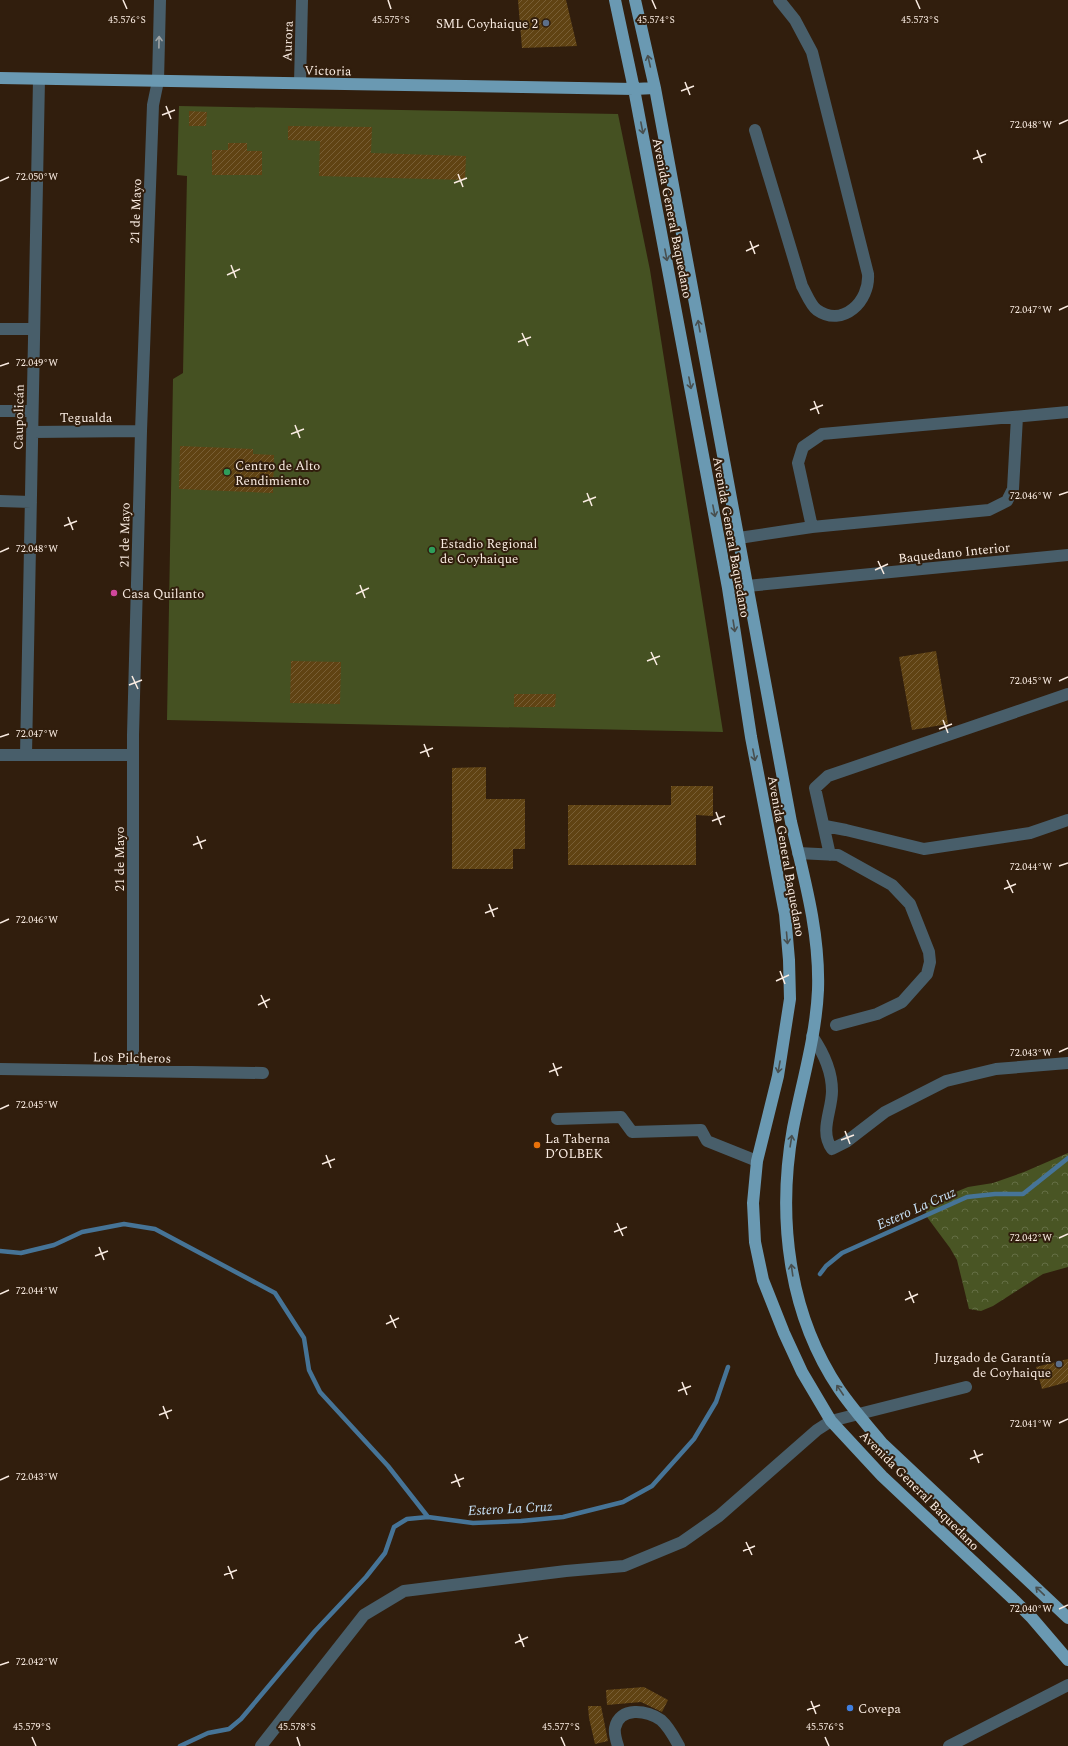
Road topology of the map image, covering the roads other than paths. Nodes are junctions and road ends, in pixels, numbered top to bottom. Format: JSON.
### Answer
{"nodes":[{"id":1,"x":160,"y":0,"type":"edge"},
{"id":2,"x":302,"y":0,"type":"edge"},
{"id":3,"x":615,"y":0,"type":"edge"},
{"id":4,"x":635,"y":0,"type":"edge"},
{"id":5,"x":779,"y":0,"type":"edge"},
{"id":6,"x":0,"y":78,"type":"edge"},
{"id":7,"x":39,"y":79,"type":"junction"},
{"id":8,"x":158,"y":81,"type":"junction"},
{"id":9,"x":300,"y":83,"type":"junction"},
{"id":10,"x":655,"y":88,"type":"junction"},
{"id":11,"x":634,"y":89,"type":"junction"},
{"id":12,"x":755,"y":130,"type":"dead end"},
{"id":13,"x":0,"y":329,"type":"edge"},
{"id":14,"x":34,"y":329,"type":"junction"},
{"id":15,"x":0,"y":411,"type":"edge"},
{"id":16,"x":32,"y":411,"type":"junction"},
{"id":17,"x":1068,"y":412,"type":"edge"},
{"id":18,"x":1017,"y":417,"type":"junction"},
{"id":19,"x":141,"y":431,"type":"junction"},
{"id":20,"x":32,"y":432,"type":"junction"},
{"id":21,"x":0,"y":501,"type":"edge"},
{"id":22,"x":31,"y":502,"type":"junction"},
{"id":23,"x":812,"y":527,"type":"junction"},
{"id":24,"x":739,"y":538,"type":"junction"},
{"id":25,"x":1068,"y":555,"type":"edge"},
{"id":26,"x":747,"y":586,"type":"junction"},
{"id":27,"x":1068,"y":694,"type":"edge"},
{"id":28,"x":0,"y":755,"type":"edge"},
{"id":29,"x":26,"y":755,"type":"junction"},
{"id":30,"x":133,"y":755,"type":"junction"},
{"id":31,"x":1068,"y":820,"type":"edge"},
{"id":32,"x":825,"y":826,"type":"junction"},
{"id":33,"x":798,"y":853,"type":"junction"},
{"id":34,"x":830,"y":855,"type":"junction"},
{"id":35,"x":836,"y":1025,"type":"dead end"},
{"id":36,"x":812,"y":1036,"type":"junction"},
{"id":37,"x":1068,"y":1063,"type":"edge"},
{"id":38,"x":0,"y":1069,"type":"edge"},
{"id":39,"x":134,"y":1071,"type":"junction"},
{"id":40,"x":263,"y":1073,"type":"dead end"},
{"id":41,"x":557,"y":1118,"type":"dead end"},
{"id":42,"x":757,"y":1161,"type":"junction"},
{"id":43,"x":966,"y":1387,"type":"dead end"},
{"id":44,"x":858,"y":1414,"type":"junction"},
{"id":45,"x":831,"y":1421,"type":"junction"},
{"id":46,"x":1068,"y":1618,"type":"edge"},
{"id":47,"x":1068,"y":1660,"type":"edge"},
{"id":48,"x":1068,"y":1685,"type":"edge"},
{"id":49,"x":261,"y":1746,"type":"edge"},
{"id":50,"x":618,"y":1746,"type":"edge"},
{"id":51,"x":679,"y":1746,"type":"edge"},
{"id":52,"x":949,"y":1746,"type":"edge"}],
"edges":[{"from":8,"to":1,"type":"street","name":"21 de Mayo","one_way":true},
{"from":2,"to":9,"type":"street","name":"Aurora"},
{"from":3,"to":11,"type":"main road","name":"Avenida General Baquedano"},
{"from":10,"to":4,"type":"main road","name":"Avenida General Baquedano","one_way":true},
{"from":5,"to":12,"type":"street"},
{"from":6,"to":7,"type":"main road","name":"Victoria"},
{"from":7,"to":8,"type":"main road","name":"Victoria"},
{"from":7,"to":14,"type":"street","name":"Caupolicán"},
{"from":8,"to":9,"type":"main road","name":"Victoria"},
{"from":8,"to":19,"type":"street","name":"21 de Mayo"},
{"from":9,"to":11,"type":"main road","name":"Victoria"},
{"from":10,"to":11,"type":"main road","name":"Victoria"},
{"from":24,"to":10,"type":"main road","name":"Avenida General Baquedano","one_way":true},
{"from":11,"to":42,"type":"main road","name":"Avenida General Baquedano","one_way":true},
{"from":13,"to":14,"type":"street"},
{"from":14,"to":16,"type":"street","name":"Caupolicán"},
{"from":15,"to":16,"type":"street"},
{"from":16,"to":20,"type":"street","name":"Caupolicán"},
{"from":17,"to":18,"type":"street"},
{"from":18,"to":23,"type":"street"},
{"from":18,"to":23,"type":"street"},
{"from":19,"to":20,"type":"street","name":"Tegualda"},
{"from":19,"to":30,"type":"street","name":"21 de Mayo"},
{"from":20,"to":22,"type":"street","name":"Caupolicán"},
{"from":21,"to":22,"type":"street"},
{"from":22,"to":29,"type":"street","name":"Caupolicán"},
{"from":23,"to":24,"type":"street"},
{"from":24,"to":26,"type":"main road","name":"Avenida General Baquedano"},
{"from":25,"to":26,"type":"street","name":"Baquedano Interior"},
{"from":26,"to":33,"type":"main road","name":"Avenida General Baquedano"},
{"from":27,"to":32,"type":"street"},
{"from":28,"to":29,"type":"street"},
{"from":29,"to":30,"type":"street"},
{"from":30,"to":39,"type":"street","name":"21 de Mayo"},
{"from":31,"to":32,"type":"street"},
{"from":32,"to":34,"type":"street"},
{"from":33,"to":34,"type":"street"},
{"from":33,"to":36,"type":"main road","name":"Avenida General Baquedano"},
{"from":34,"to":35,"type":"street"},
{"from":36,"to":37,"type":"street"},
{"from":44,"to":36,"type":"main road","name":"Avenida General Baquedano","one_way":true},
{"from":38,"to":39,"type":"street","name":"Los Pilcheros"},
{"from":39,"to":40,"type":"street","name":"Los Pilcheros"},
{"from":41,"to":42,"type":"street"},
{"from":42,"to":45,"type":"main road","name":"Avenida General Baquedano"},
{"from":43,"to":44,"type":"street"},
{"from":44,"to":45,"type":"street"},
{"from":46,"to":44,"type":"main road","name":"Avenida General Baquedano","one_way":true},
{"from":45,"to":47,"type":"main road","name":"Avenida General Baquedano"},
{"from":45,"to":49,"type":"street"},
{"from":48,"to":52,"type":"street"},
{"from":50,"to":51,"type":"street"}]}
